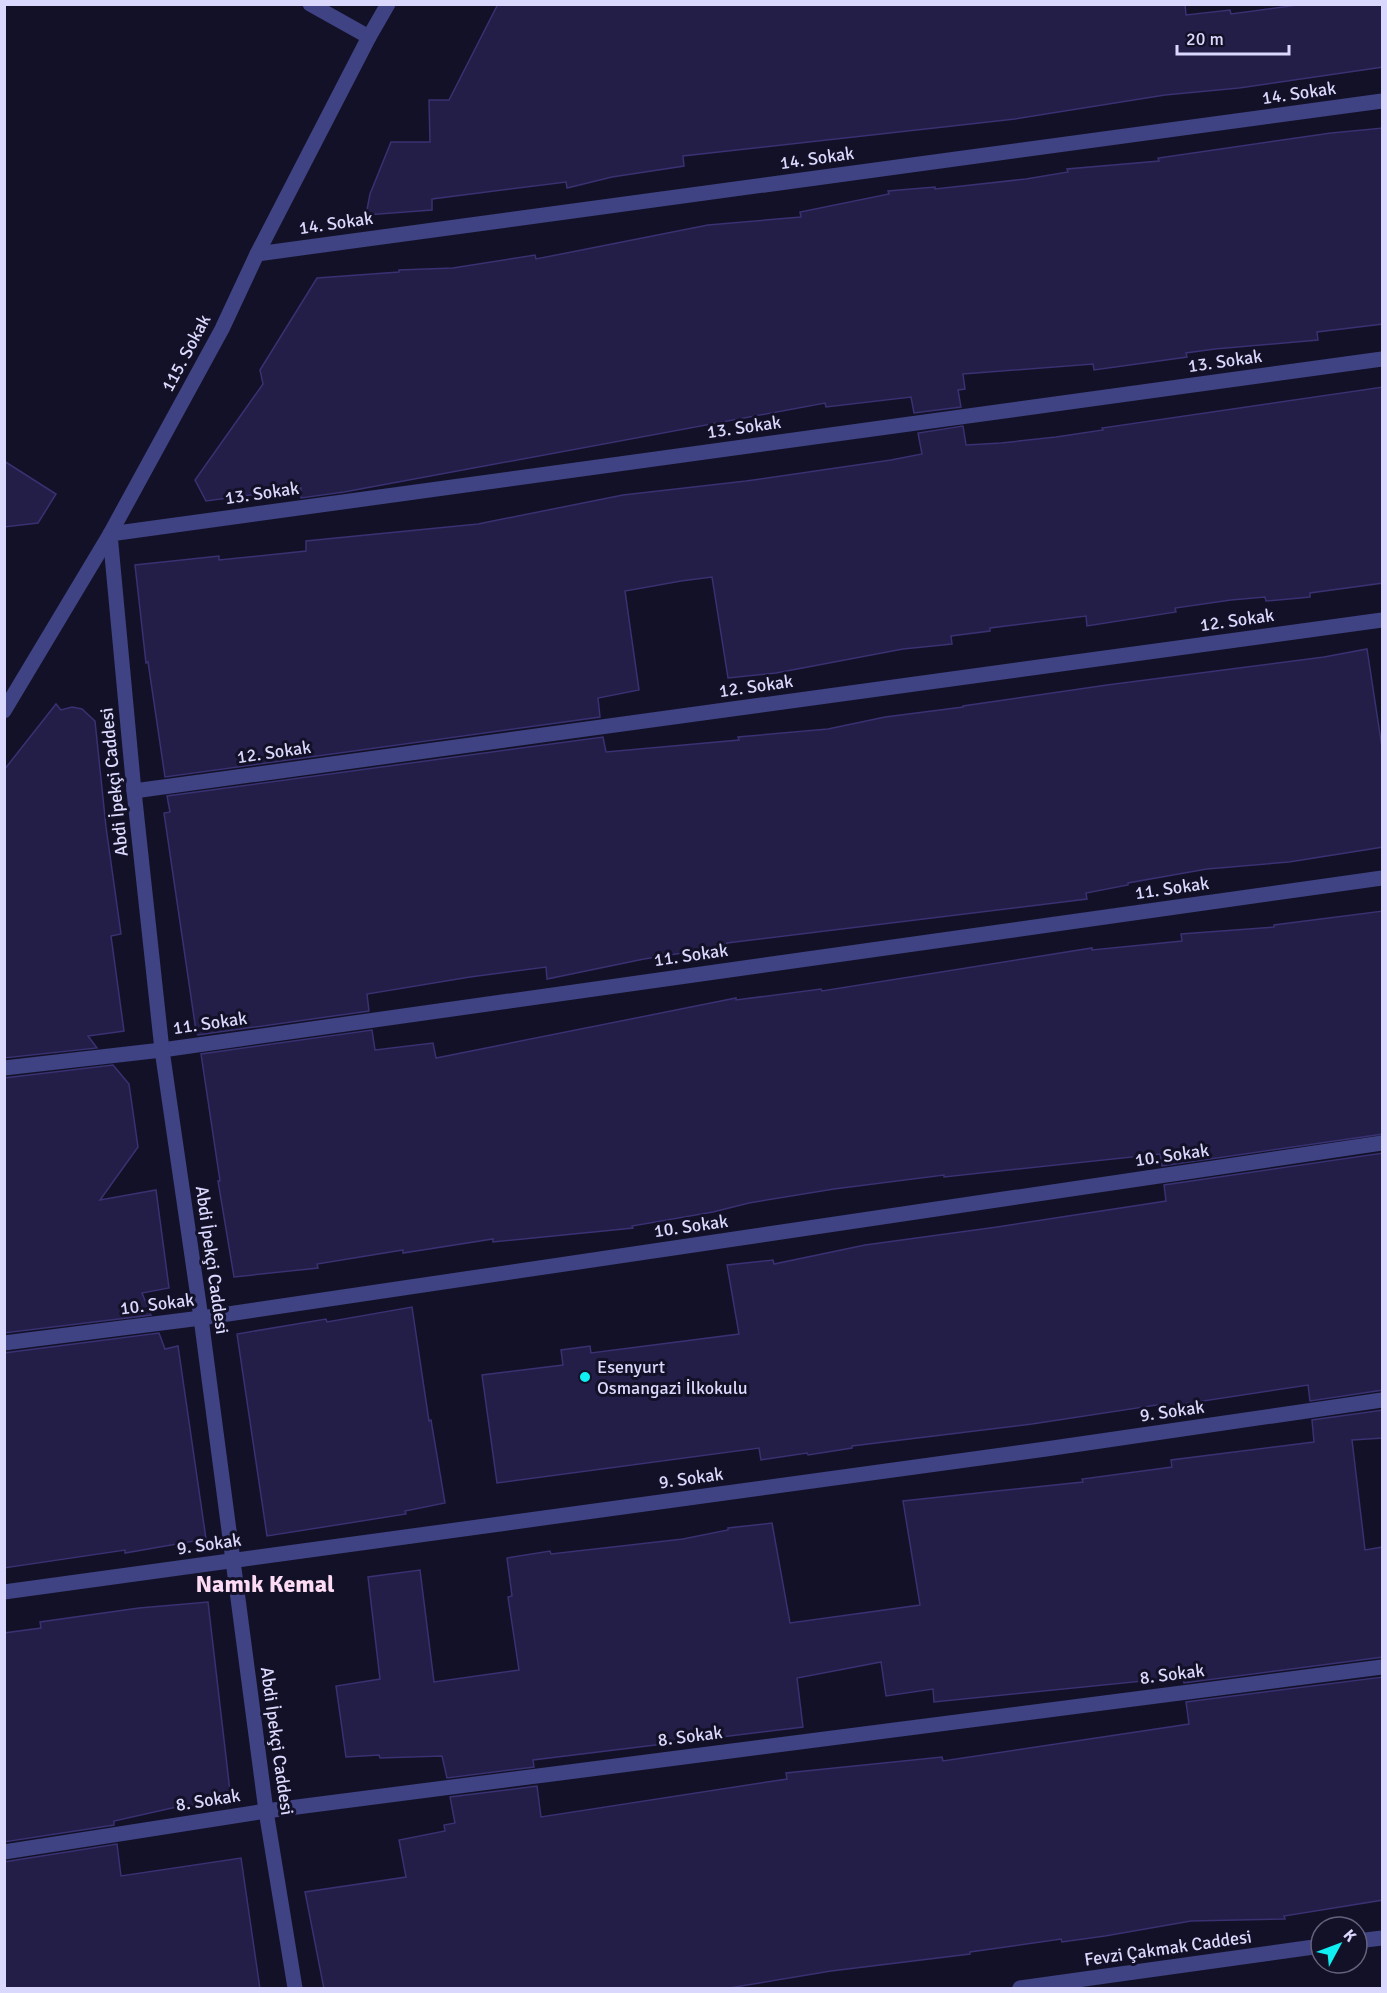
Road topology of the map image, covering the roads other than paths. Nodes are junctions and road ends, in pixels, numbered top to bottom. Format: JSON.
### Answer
{"nodes":[{"id":1,"x":310,"y":4,"type":"edge"},
{"id":2,"x":388,"y":4,"type":"edge"},
{"id":3,"x":369,"y":37,"type":"junction"},
{"id":4,"x":1383,"y":101,"type":"edge"},
{"id":5,"x":257,"y":254,"type":"junction"},
{"id":6,"x":1383,"y":358,"type":"edge"},
{"id":7,"x":110,"y":534,"type":"junction"},
{"id":8,"x":1383,"y":620,"type":"edge"},
{"id":9,"x":4,"y":711,"type":"edge"},
{"id":10,"x":134,"y":791,"type":"junction"},
{"id":11,"x":1383,"y":878,"type":"edge"},
{"id":12,"x":162,"y":1050,"type":"junction"},
{"id":13,"x":4,"y":1068,"type":"edge"},
{"id":14,"x":1383,"y":1143,"type":"edge"},
{"id":15,"x":201,"y":1318,"type":"junction"},
{"id":16,"x":4,"y":1343,"type":"edge"},
{"id":17,"x":1383,"y":1400,"type":"edge"},
{"id":18,"x":233,"y":1560,"type":"junction"},
{"id":19,"x":4,"y":1592,"type":"edge"},
{"id":20,"x":1383,"y":1667,"type":"edge"},
{"id":21,"x":266,"y":1811,"type":"junction"},
{"id":22,"x":4,"y":1852,"type":"edge"},
{"id":23,"x":1309,"y":1948,"type":"edge"},
{"id":24,"x":295,"y":1989,"type":"edge"},
{"id":25,"x":1020,"y":1989,"type":"edge"}],
"edges":[{"from":1,"to":3,"type":"street"},
{"from":2,"to":3,"type":"street","name":"115. Sokak"},
{"from":3,"to":5,"type":"street","name":"115. Sokak"},
{"from":4,"to":5,"type":"street","name":"14. Sokak"},
{"from":5,"to":7,"type":"street","name":"115. Sokak"},
{"from":6,"to":7,"type":"street","name":"13. Sokak"},
{"from":7,"to":9,"type":"street","name":"115. Sokak"},
{"from":7,"to":10,"type":"street","name":"Abdi İpekçi Caddesi"},
{"from":8,"to":10,"type":"street","name":"12. Sokak"},
{"from":10,"to":12,"type":"street","name":"Abdi İpekçi Caddesi"},
{"from":11,"to":12,"type":"street","name":"11. Sokak"},
{"from":12,"to":13,"type":"street","name":"11. Sokak"},
{"from":12,"to":15,"type":"street","name":"Abdi İpekçi Caddesi"},
{"from":14,"to":15,"type":"street","name":"10. Sokak"},
{"from":15,"to":16,"type":"street","name":"10. Sokak"},
{"from":15,"to":18,"type":"street","name":"Abdi İpekçi Caddesi"},
{"from":17,"to":18,"type":"street","name":"9. Sokak"},
{"from":18,"to":19,"type":"street","name":"9. Sokak"},
{"from":18,"to":21,"type":"street","name":"Abdi İpekçi Caddesi"},
{"from":20,"to":21,"type":"street","name":"8. Sokak"},
{"from":21,"to":22,"type":"street","name":"8. Sokak"},
{"from":21,"to":24,"type":"street","name":"Abdi İpekçi Caddesi"},
{"from":23,"to":25,"type":"street","name":"Fevzi Çakmak Caddesi"}]}
